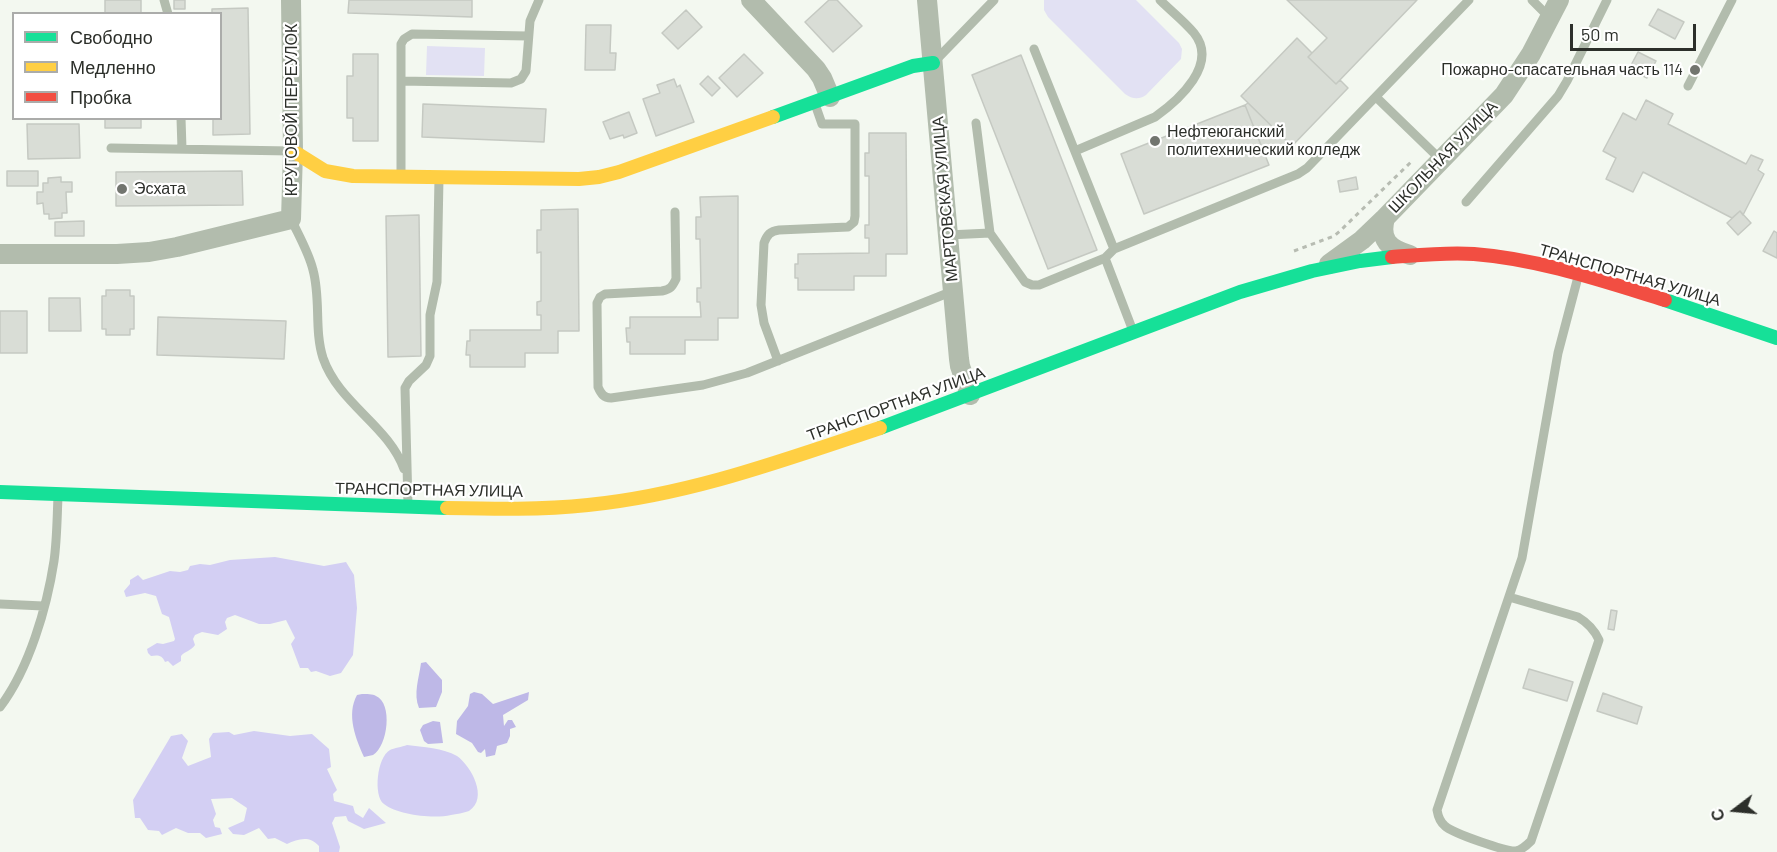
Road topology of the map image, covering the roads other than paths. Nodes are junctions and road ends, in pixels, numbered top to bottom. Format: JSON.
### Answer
{"nodes":[{"id":1,"x":291,"y":0,"type":"edge"},
{"id":2,"x":539,"y":0,"type":"edge"},
{"id":3,"x":751,"y":0,"type":"edge"},
{"id":4,"x":927,"y":0,"type":"edge"},
{"id":5,"x":994,"y":0,"type":"edge"},
{"id":6,"x":1160,"y":0,"type":"edge"},
{"id":7,"x":1469,"y":0,"type":"edge"},
{"id":8,"x":1532,"y":0,"type":"edge"},
{"id":9,"x":1607,"y":0,"type":"edge"},
{"id":10,"x":1732,"y":0,"type":"edge"},
{"id":11,"x":1555,"y":9,"type":"edge"},
{"id":12,"x":528,"y":36,"type":"junction"},
{"id":13,"x":1034,"y":49,"type":"dead end"},
{"id":14,"x":933,"y":63,"type":"junction"},
{"id":15,"x":401,"y":81,"type":"junction"},
{"id":16,"x":1688,"y":86,"type":"dead end"},
{"id":17,"x":1376,"y":97,"type":"junction"},
{"id":18,"x":823,"y":100,"type":"junction"},
{"id":19,"x":181,"y":120,"type":"edge"},
{"id":20,"x":976,"y":123,"type":"dead end"},
{"id":21,"x":111,"y":148,"type":"dead end"},
{"id":22,"x":182,"y":149,"type":"junction"},
{"id":23,"x":293,"y":151,"type":"junction"},
{"id":24,"x":1075,"y":151,"type":"junction"},
{"id":25,"x":1434,"y":154,"type":"junction"},
{"id":26,"x":401,"y":177,"type":"junction"},
{"id":27,"x":439,"y":177,"type":"junction"},
{"id":28,"x":1466,"y":202,"type":"dead end"},
{"id":29,"x":675,"y":212,"type":"dead end"},
{"id":30,"x":1384,"y":218,"type":"junction"},
{"id":31,"x":291,"y":219,"type":"junction"},
{"id":32,"x":990,"y":233,"type":"junction"},
{"id":33,"x":948,"y":235,"type":"junction"},
{"id":34,"x":1114,"y":249,"type":"junction"},
{"id":35,"x":0,"y":254,"type":"edge"},
{"id":36,"x":1410,"y":255,"type":"junction"},
{"id":37,"x":1105,"y":258,"type":"junction"},
{"id":38,"x":1325,"y":267,"type":"junction"},
{"id":39,"x":1578,"y":274,"type":"junction"},
{"id":40,"x":953,"y":291,"type":"junction"},
{"id":41,"x":1134,"y":332,"type":"junction"},
{"id":42,"x":1777,"y":339,"type":"edge"},
{"id":43,"x":778,"y":362,"type":"junction"},
{"id":44,"x":970,"y":395,"type":"junction"},
{"id":45,"x":407,"y":478,"type":"junction"},
{"id":46,"x":0,"y":492,"type":"edge"},
{"id":47,"x":58,"y":495,"type":"junction"},
{"id":48,"x":408,"y":508,"type":"junction"},
{"id":49,"x":1509,"y":597,"type":"junction"},
{"id":50,"x":0,"y":604,"type":"edge"},
{"id":51,"x":43,"y":606,"type":"junction"},
{"id":52,"x":0,"y":706,"type":"edge"}],
"edges":[{"from":1,"to":23,"type":"street","name":"КРУГОВОЙ ПЕРЕУЛОК"},
{"from":2,"to":12,"type":"lane"},
{"from":3,"to":18,"type":"street"},
{"from":4,"to":14,"type":"street","name":"МАРТОВСКАЯ УЛИЦА"},
{"from":5,"to":14,"type":"lane"},
{"from":6,"to":24,"type":"lane"},
{"from":7,"to":17,"type":"lane"},
{"from":8,"to":11,"type":"lane"},
{"from":9,"to":28,"type":"lane"},
{"from":10,"to":16,"type":"lane"},
{"from":11,"to":25,"type":"street","name":"ШКОЛЬНАЯ УЛИЦА"},
{"from":12,"to":15,"type":"lane"},
{"from":12,"to":15,"type":"lane"},
{"from":13,"to":24,"type":"lane"},
{"from":14,"to":18,"type":"street"},
{"from":14,"to":33,"type":"street","name":"МАРТОВСКАЯ УЛИЦА"},
{"from":15,"to":26,"type":"lane"},
{"from":17,"to":25,"type":"lane"},
{"from":17,"to":34,"type":"lane"},
{"from":18,"to":27,"type":"street"},
{"from":18,"to":43,"type":"lane"},
{"from":19,"to":22,"type":"lane"},
{"from":20,"to":32,"type":"lane"},
{"from":21,"to":22,"type":"lane"},
{"from":22,"to":23,"type":"lane"},
{"from":23,"to":26,"type":"street"},
{"from":23,"to":31,"type":"street","name":"КРУГОВОЙ ПЕРЕУЛОК"},
{"from":24,"to":34,"type":"lane"},
{"from":25,"to":30,"type":"street","name":"ШКОЛЬНАЯ УЛИЦА"},
{"from":26,"to":27,"type":"street"},
{"from":27,"to":45,"type":"lane"},
{"from":29,"to":43,"type":"lane"},
{"from":30,"to":36,"type":"street"},
{"from":30,"to":38,"type":"street","name":"ШКОЛЬНАЯ УЛИЦА"},
{"from":31,"to":35,"type":"street"},
{"from":31,"to":45,"type":"lane"},
{"from":32,"to":33,"type":"lane"},
{"from":32,"to":37,"type":"lane"},
{"from":33,"to":40,"type":"street","name":"МАРТОВСКАЯ УЛИЦА"},
{"from":34,"to":37,"type":"lane"},
{"from":36,"to":38,"type":"street","name":"ТРАНСПОРТНАЯ УЛИЦА"},
{"from":36,"to":39,"type":"street","name":"ТРАНСПОРТНАЯ УЛИЦА"},
{"from":37,"to":41,"type":"lane"},
{"from":38,"to":41,"type":"street","name":"ТРАНСПОРТНАЯ УЛИЦА"},
{"from":39,"to":42,"type":"street","name":"ТРАНСПОРТНАЯ УЛИЦА"},
{"from":39,"to":49,"type":"lane"},
{"from":40,"to":43,"type":"lane"},
{"from":40,"to":44,"type":"street","name":"МАРТОВСКАЯ УЛИЦА"},
{"from":41,"to":44,"type":"street","name":"ТРАНСПОРТНАЯ УЛИЦА"},
{"from":44,"to":48,"type":"street","name":"ТРАНСПОРТНАЯ УЛИЦА"},
{"from":45,"to":48,"type":"lane"},
{"from":46,"to":47,"type":"street","name":"ТРАНСПОРТНАЯ УЛИЦА"},
{"from":47,"to":48,"type":"street","name":"ТРАНСПОРТНАЯ УЛИЦА"},
{"from":47,"to":51,"type":"lane"},
{"from":49,"to":49,"type":"lane"},
{"from":50,"to":51,"type":"lane"},
{"from":51,"to":52,"type":"lane"}]}
